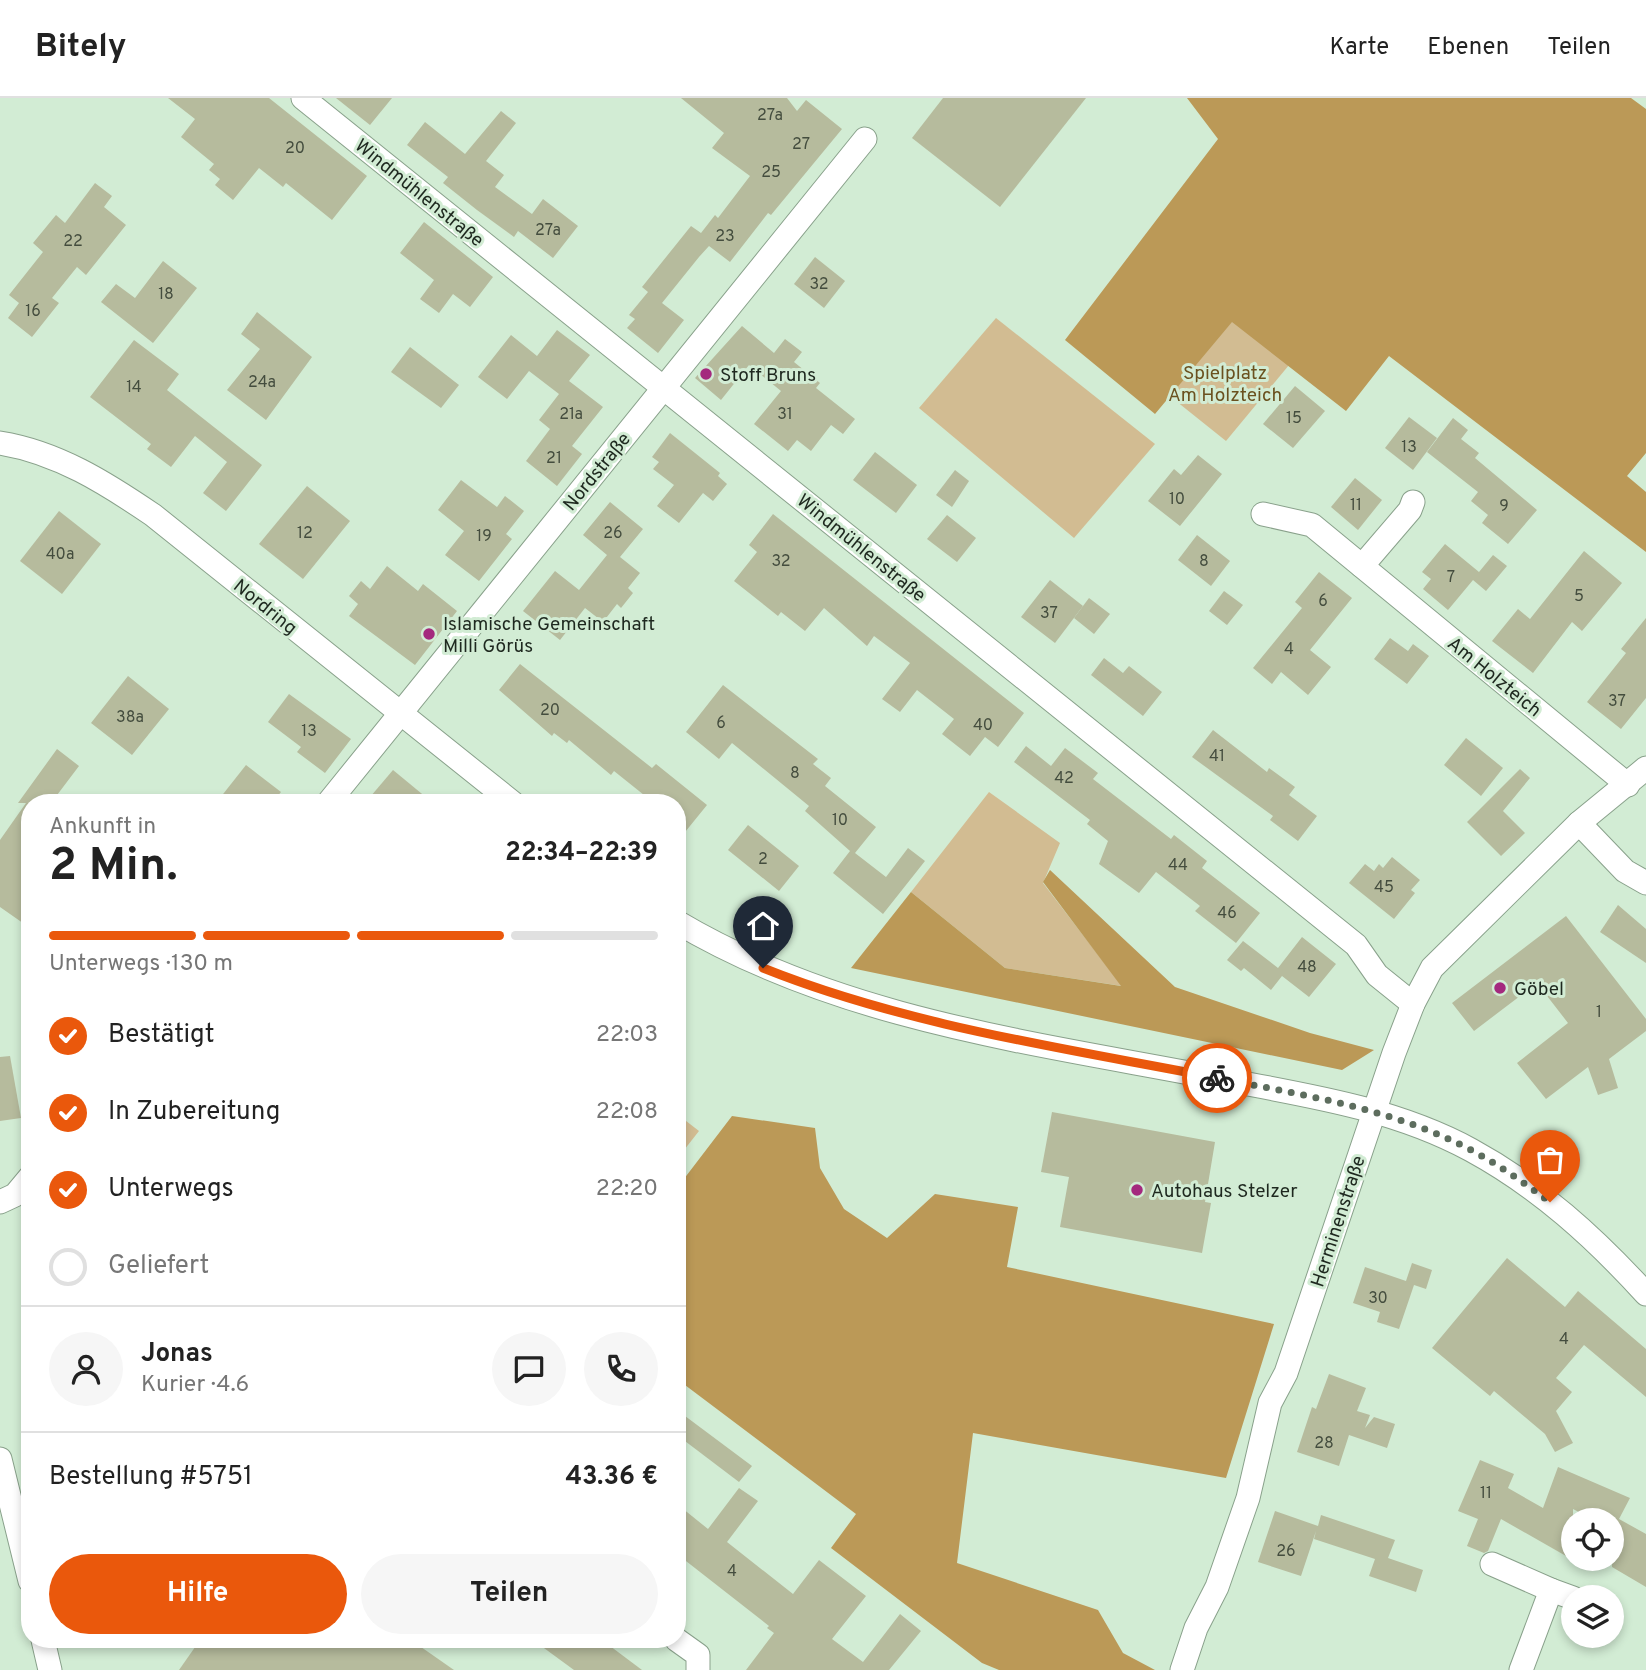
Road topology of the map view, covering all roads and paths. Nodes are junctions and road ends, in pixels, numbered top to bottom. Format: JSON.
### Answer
{"nodes":[{"id":1,"x":303,"y":98,"type":"edge"},
{"id":2,"x":865,"y":139,"type":"dead end"},
{"id":3,"x":663,"y":388,"type":"junction"},
{"id":4,"x":0,"y":443,"type":"edge"},
{"id":5,"x":1413,"y":502,"type":"dead end"},
{"id":6,"x":1264,"y":514,"type":"dead end"},
{"id":7,"x":1362,"y":566,"type":"junction"},
{"id":8,"x":400,"y":713,"type":"junction"},
{"id":9,"x":1646,"y":768,"type":"edge"},
{"id":10,"x":1628,"y":785,"type":"junction"},
{"id":11,"x":335,"y":794,"type":"edge"},
{"id":12,"x":502,"y":794,"type":"edge"},
{"id":13,"x":1580,"y":823,"type":"junction"},
{"id":14,"x":1646,"y":883,"type":"edge"},
{"id":15,"x":686,"y":927,"type":"edge"},
{"id":16,"x":1413,"y":1004,"type":"junction"},
{"id":17,"x":1373,"y":1112,"type":"junction"},
{"id":18,"x":1646,"y":1294,"type":"edge"},
{"id":19,"x":0,"y":1459,"type":"edge"},
{"id":20,"x":21,"y":1544,"type":"edge"},
{"id":21,"x":1492,"y":1564,"type":"dead end"},
{"id":22,"x":1551,"y":1590,"type":"junction"},
{"id":23,"x":1561,"y":1594,"type":"edge"},
{"id":24,"x":686,"y":1646,"type":"edge"},
{"id":25,"x":45,"y":1648,"type":"edge"},
{"id":26,"x":50,"y":1670,"type":"edge"},
{"id":27,"x":698,"y":1670,"type":"edge"},
{"id":28,"x":1182,"y":1670,"type":"edge"},
{"id":29,"x":1521,"y":1670,"type":"edge"}],
"edges":[{"from":1,"to":3,"type":"street","name":"Windmühlenstraße"},
{"from":2,"to":3,"type":"street","name":"Nordstraße"},
{"from":3,"to":8,"type":"street","name":"Nordstraße"},
{"from":3,"to":16,"type":"street","name":"Windmühlenstraße"},
{"from":4,"to":8,"type":"street","name":"Nordring"},
{"from":5,"to":7,"type":"street"},
{"from":6,"to":7,"type":"street","name":"Am Holzteich"},
{"from":7,"to":10,"type":"street","name":"Am Holzteich"},
{"from":8,"to":11,"type":"street","name":"Nordstraße"},
{"from":8,"to":12,"type":"street","name":"Nordring"},
{"from":9,"to":10,"type":"street","name":"Herminenstraße"},
{"from":10,"to":13,"type":"street","name":"Herminenstraße"},
{"from":13,"to":14,"type":"street"},
{"from":13,"to":16,"type":"street","name":"Herminenstraße"},
{"from":15,"to":17,"type":"street"},
{"from":16,"to":17,"type":"street","name":"Herminenstraße"},
{"from":17,"to":18,"type":"street"},
{"from":17,"to":28,"type":"street","name":"Herminenstraße"},
{"from":19,"to":20,"type":"street"},
{"from":21,"to":22,"type":"street"},
{"from":22,"to":23,"type":"street"},
{"from":22,"to":29,"type":"street"},
{"from":24,"to":27,"type":"street"},
{"from":25,"to":26,"type":"street"}]}
